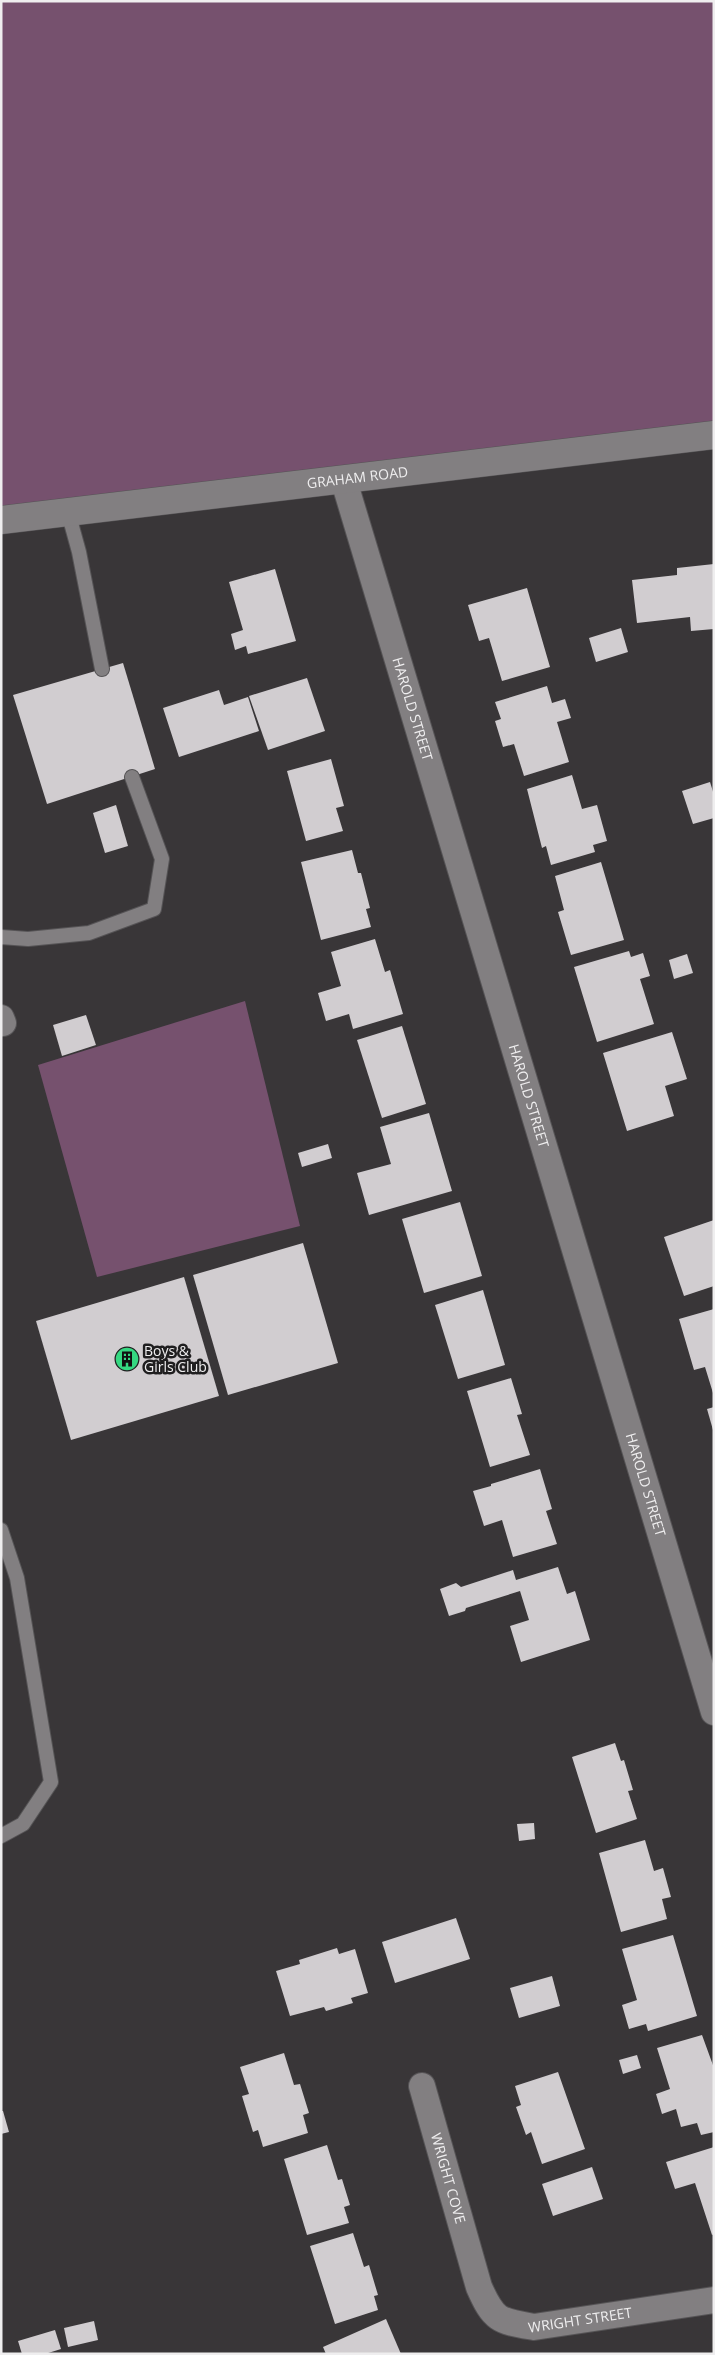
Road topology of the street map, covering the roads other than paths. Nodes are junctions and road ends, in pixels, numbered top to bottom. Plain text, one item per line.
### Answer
1 (714, 435) edge
2 (344, 480) junction
3 (68, 512) junction
4 (1, 520) edge
5 (102, 669) dead end
6 (132, 777) dead end
7 (1, 938) edge
8 (1, 1530) edge
9 (714, 1712) edge
10 (1, 1836) edge
11 (422, 2086) dead end
12 (475, 2272) joint
13 (714, 2300) edge

1 - 2 main road, GRAHAM ROAD
2 - 3 main road, GRAHAM ROAD
2 - 9 street, HAROLD STREET
3 - 4 main road, GRAHAM ROAD
3 - 5 lane
6 - 7 lane
8 - 10 lane
11 - 12 street, WRIGHT COVE
12 - 13 street, WRIGHT STREET

